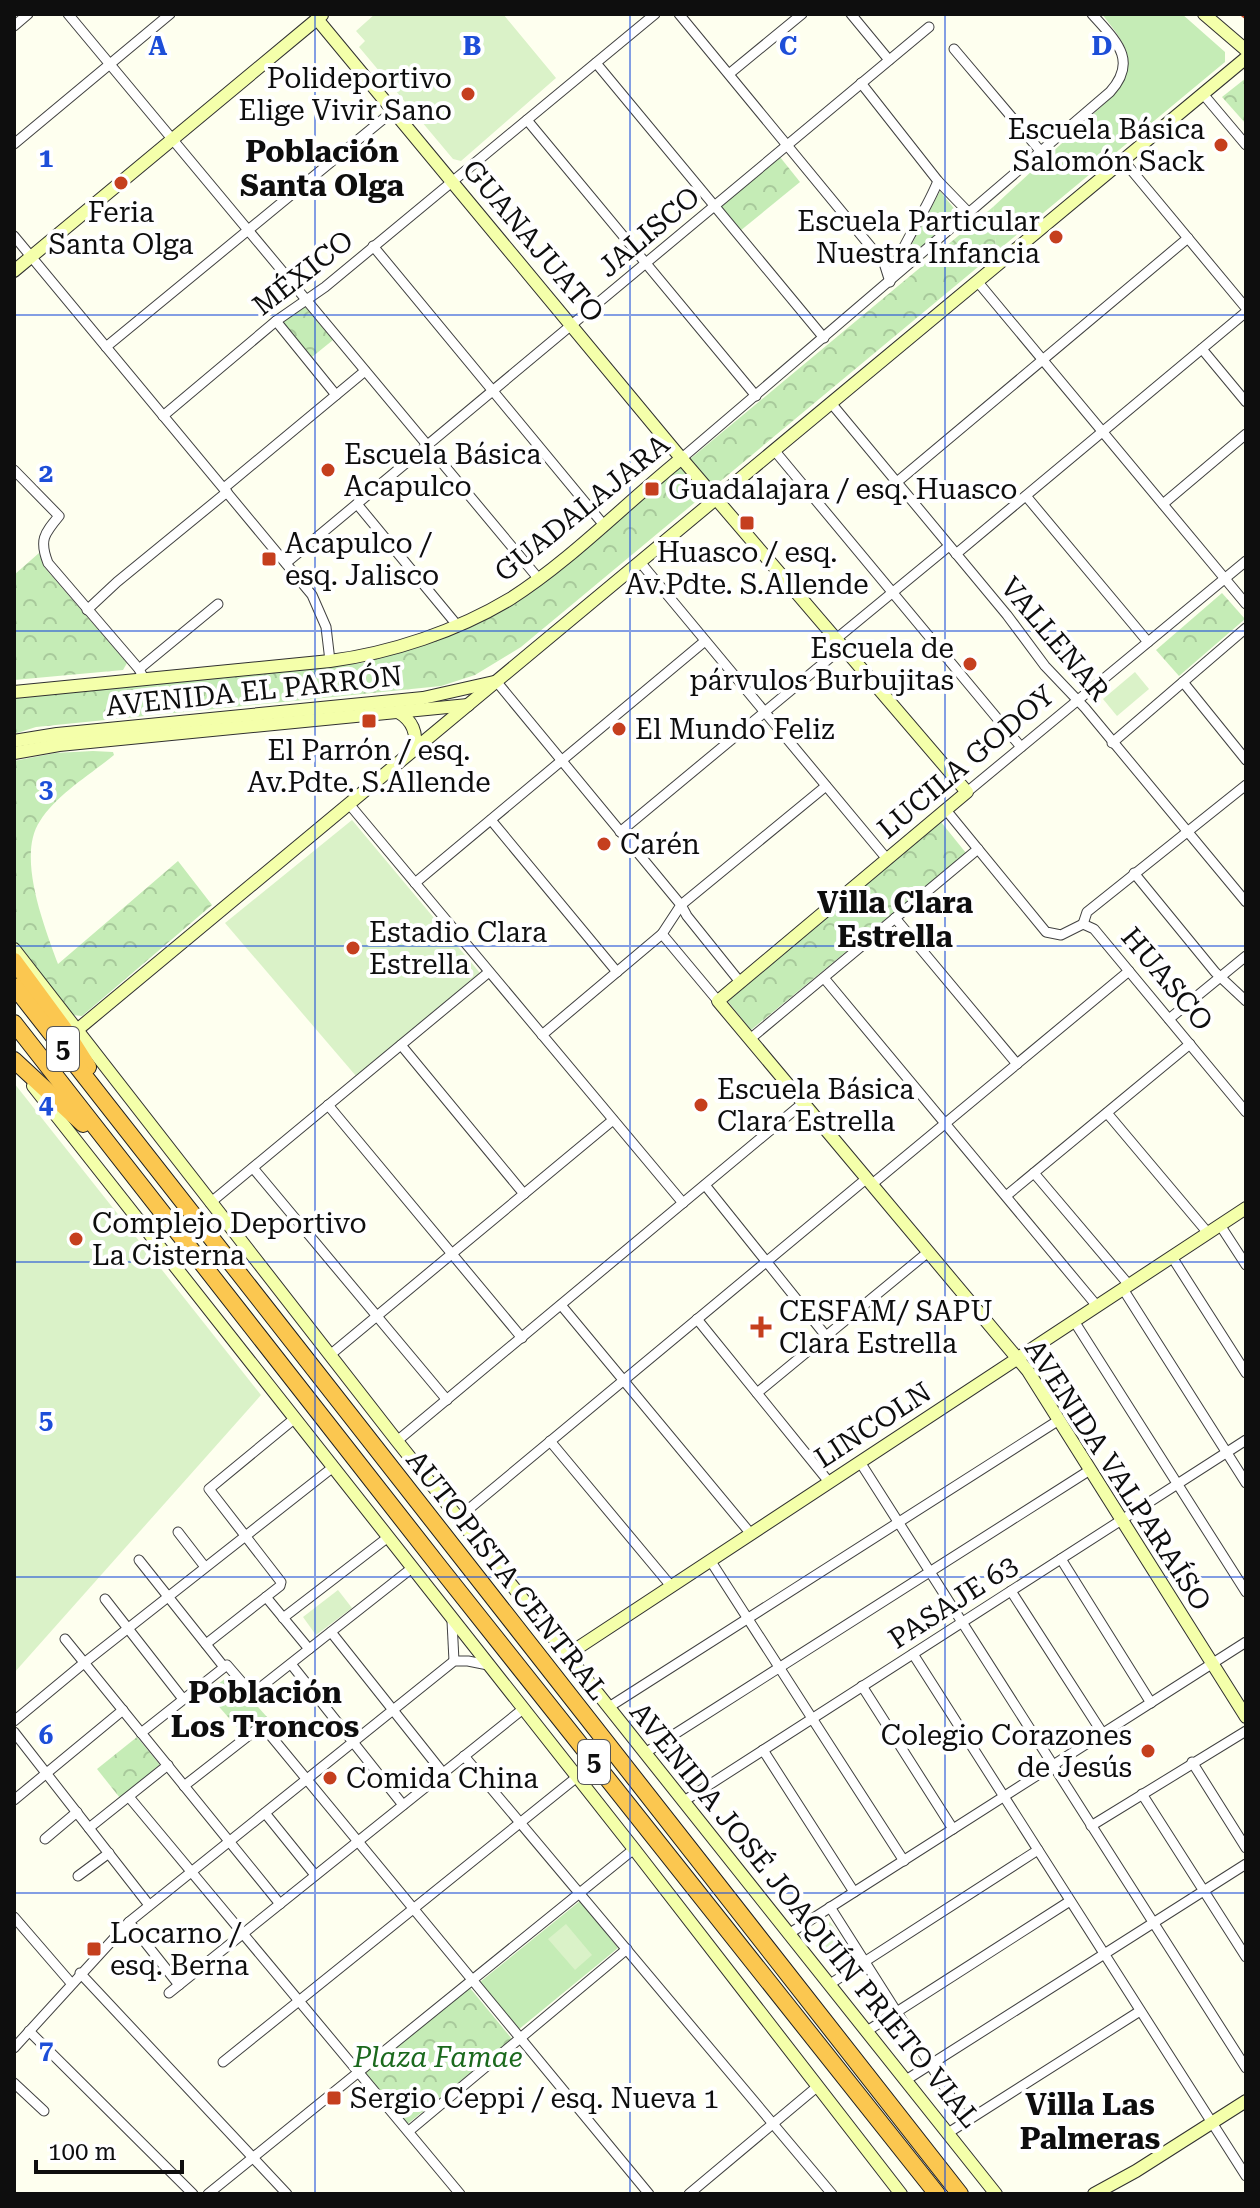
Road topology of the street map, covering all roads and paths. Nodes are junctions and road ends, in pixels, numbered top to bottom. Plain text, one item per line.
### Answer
1 (28, 14) edge
2 (68, 14) edge
3 (170, 14) edge
4 (655, 14) edge
5 (679, 14) edge
6 (802, 14) edge
7 (851, 14) edge
8 (1092, 14) edge
9 (1204, 14) edge
10 (317, 16) edge
11 (14, 26) edge
12 (929, 27) dead end
13 (954, 49) dead end
14 (1246, 50) edge
15 (1246, 58) edge
16 (889, 60) junction
17 (596, 63) junction
18 (110, 64) junction
19 (729, 74) junction
20 (861, 83) junction
21 (1203, 94) junction
22 (393, 111) junction
23 (527, 120) junction
24 (172, 139) junction
25 (14, 144) edge
26 (788, 145) junction
27 (1246, 145) edge
28 (1042, 153) junction
29 (1123, 160) junction
30 (938, 181) junction
31 (452, 182) junction
32 (714, 206) junction
33 (970, 214) junction
34 (248, 230) junction
35 (14, 236) edge
36 (1188, 238) junction
37 (373, 246) junction
38 (31, 257) junction
39 (646, 263) junction
40 (14, 271) edge
41 (977, 281) junction
42 (890, 282) junction
43 (306, 300) junction
44 (1246, 310) edge
45 (276, 321) junction
46 (571, 325) junction
47 (824, 338) junction
48 (106, 347) junction
49 (1202, 349) junction
50 (1043, 360) junction
51 (365, 371) junction
52 (493, 391) junction
53 (336, 395) junction
54 (756, 396) junction
55 (1246, 402) edge
56 (831, 403) junction
57 (163, 416) junction
58 (1103, 433) junction
59 (1246, 434) edge
60 (427, 445) junction
61 (774, 450) junction
62 (682, 458) junction
63 (14, 470) edge
64 (897, 482) junction
65 (225, 490) junction
66 (1026, 496) junction
67 (716, 498) junction
68 (357, 504) junction
69 (1163, 504) junction
70 (603, 524) junction
71 (953, 550) junction
72 (1246, 561) edge
73 (640, 562) junction
74 (286, 563) junction
75 (538, 578) junction
76 (1225, 579) junction
77 (893, 593) junction
78 (218, 604) dead end
79 (1246, 604) edge
80 (87, 610) junction
81 (457, 625) junction
82 (1246, 628) edge
83 (705, 641) junction
84 (1148, 642) junction
85 (840, 643) junction
86 (330, 661) junction
87 (142, 674) junction
88 (496, 681) junction
89 (1183, 682) junction
90 (14, 692) edge
91 (1077, 701) junction
92 (468, 705) junction
93 (398, 712) junction
94 (765, 712) junction
95 (14, 741) edge
96 (1112, 743) junction
97 (1021, 747) junction
98 (414, 750) junction
99 (14, 753) edge
100 (1246, 760) edge
101 (562, 761) junction
102 (1246, 785) edge
103 (826, 786) junction
104 (967, 792) junction
105 (349, 804) junction
106 (946, 810) junction
107 (491, 820) junction
108 (1186, 831) junction
109 (620, 832) junction
110 (978, 849) junction
111 (887, 859) junction
112 (1134, 873) junction
113 (415, 883) junction
114 (1246, 902) edge
115 (681, 905) junction
116 (895, 918) junction
117 (1083, 924) junction
118 (662, 934) junction
119 (14, 949) edge
120 (1246, 956) edge
121 (14, 961) edge
122 (1129, 971) junction
123 (489, 972) junction
124 (617, 972) junction
125 (1221, 977) junction
126 (824, 978) junction
127 (740, 982) junction
128 (14, 986) edge
129 (718, 1001) junction
130 (1246, 1001) edge
131 (1169, 1019) junction
132 (14, 1023) edge
133 (77, 1030) junction
134 (542, 1035) junction
135 (750, 1039) junction
136 (1190, 1044) junction
137 (401, 1045) junction
138 (14, 1060) edge
139 (1017, 1064) junction
140 (803, 1103) junction
141 (328, 1105) junction
142 (112, 1111) junction
143 (1246, 1112) edge
144 (1107, 1113) junction
145 (613, 1120) junction
146 (945, 1124) junction
147 (122, 1160) junction
148 (253, 1168) junction
149 (1034, 1173) junction
150 (868, 1182) junction
151 (705, 1185) junction
152 (524, 1194) junction
153 (1006, 1196) junction
154 (210, 1203) junction
155 (683, 1203) junction
156 (1246, 1208) edge
157 (1220, 1225) junction
158 (1208, 1233) junction
159 (927, 1253) junction
160 (452, 1254) junction
161 (1172, 1257) junction
162 (766, 1261) junction
163 (1246, 1265) edge
164 (1126, 1287) junction
165 (561, 1305) junction
166 (1097, 1306) junction
167 (377, 1316) junction
168 (697, 1319) junction
169 (1074, 1321) junction
170 (826, 1336) junction
171 (522, 1338) junction
172 (330, 1355) junction
173 (1017, 1359) junction
174 (1246, 1373) edge
175 (624, 1380) junction
176 (757, 1393) junction
177 (447, 1400) junction
178 (294, 1419) junction
179 (1059, 1420) junction
180 (1246, 1440) edge
181 (397, 1441) junction
182 (550, 1441) junction
183 (1227, 1453) junction
184 (860, 1462) junction
185 (332, 1468) junction
186 (1090, 1470) junction
187 (829, 1482) junction
188 (1246, 1483) edge
189 (1178, 1484) junction
190 (458, 1518) junction
191 (1122, 1520) junction
192 (898, 1523) junction
193 (178, 1532) dead end
194 (751, 1534) junction
195 (245, 1536) junction
196 (387, 1538) junction
197 (1061, 1559) junction
198 (139, 1560) dead end
199 (710, 1560) junction
200 (205, 1567) junction
201 (412, 1568) junction
202 (930, 1572) junction
203 (671, 1586) junction
204 (1011, 1591) junction
205 (1246, 1592) edge
206 (168, 1597) junction
207 (266, 1597) junction
208 (105, 1599) dead end
209 (283, 1618) junction
210 (452, 1618) junction
211 (748, 1619) junction
212 (962, 1623) junction
213 (128, 1628) junction
214 (331, 1632) junction
215 (65, 1639) dead end
216 (1246, 1642) edge
217 (206, 1644) junction
218 (309, 1649) junction
219 (913, 1654) junction
220 (567, 1655) junction
221 (454, 1661) junction
222 (84, 1663) junction
223 (291, 1664) junction
224 (1212, 1664) junction
225 (488, 1665) junction
226 (226, 1666) junction
227 (779, 1668) junction
228 (862, 1686) junction
229 (183, 1699) junction
230 (1151, 1703) junction
231 (609, 1707) junction
232 (523, 1709) junction
233 (123, 1710) junction
234 (393, 1710) junction
235 (1246, 1717) edge
236 (812, 1719) junction
237 (14, 1721) edge
238 (1246, 1731) edge
239 (14, 1732) edge
240 (141, 1733) junction
241 (1103, 1734) junction
242 (354, 1741) junction
243 (763, 1750) junction
244 (645, 1753) junction
245 (464, 1756) junction
246 (1192, 1762) junction
247 (168, 1765) junction
248 (1053, 1766) junction
249 (46, 1773) junction
250 (443, 1773) junction
251 (577, 1777) junction
252 (308, 1778) junction
253 (184, 1786) junction
254 (1142, 1794) junction
255 (129, 1797) junction
256 (1004, 1797) junction
257 (14, 1800) edge
258 (684, 1801) junction
259 (403, 1805) junction
260 (77, 1812) junction
261 (265, 1813) junction
262 (520, 1823) junction
263 (1091, 1826) junction
264 (89, 1828) junction
265 (953, 1829) junction
266 (45, 1839) dead end
267 (229, 1841) junction
268 (357, 1842) junction
269 (1246, 1848) edge
270 (634, 1849) junction
271 (1038, 1850) junction
272 (109, 1853) junction
273 (904, 1861) junction
274 (1246, 1864) edge
275 (191, 1872) junction
276 (315, 1875) junction
277 (78, 1876) dead end
278 (1204, 1890) junction
279 (854, 1892) junction
280 (579, 1893) junction
281 (1070, 1901) junction
282 (280, 1904) junction
283 (149, 1905) junction
284 (830, 1907) junction
285 (413, 1909) junction
286 (14, 1917) edge
287 (129, 1922) junction
288 (1153, 1923) junction
289 (244, 1933) junction
290 (790, 1933) junction
291 (627, 1949) junction
292 (1104, 1954) junction
293 (1246, 1957) edge
294 (865, 1961) junction
295 (80, 1973) junction
296 (471, 1980) junction
297 (71, 1983) junction
298 (830, 1984) junction
299 (179, 1985) junction
300 (169, 1993) dead end
301 (300, 2000) junction
302 (1140, 2011) junction
303 (897, 2012) junction
304 (29, 2031) junction
305 (867, 2031) junction
306 (520, 2039) junction
307 (14, 2048) edge
308 (223, 2062) dead end
309 (931, 2065) junction
310 (1246, 2068) edge
311 (358, 2070) junction
312 (906, 2080) junction
313 (14, 2083) edge
314 (818, 2086) junction
315 (1246, 2101) edge
316 (44, 2111) dead end
317 (966, 2121) junction
318 (1212, 2123) junction
319 (773, 2124) junction
320 (409, 2131) junction
321 (948, 2133) junction
322 (253, 2155) junction
323 (1136, 2171) junction
324 (1246, 2176) edge
325 (193, 2194) edge
326 (208, 2194) edge
327 (287, 2194) edge
328 (460, 2194) edge
329 (649, 2194) edge
330 (689, 2194) edge
331 (832, 2194) edge
332 (901, 2194) edge
333 (937, 2194) edge
334 (960, 2194) edge
335 (996, 2194) edge
336 (1094, 2194) edge
337 (1109, 2194) edge

1 - 11 street
2 - 18 street
3 - 18 street
4 - 17 street, MÉXICO
5 - 19 street
6 - 19 street
7 - 16 street
8 - 28 street, GUADALAJARA
9 - 14 main road
10 - 22 main road, GUANAJUATO
10 - 24 main road
12 - 16 street, JALISCO
13 - 28 street
15 - 21 main road
16 - 20 street, JALISCO
17 - 23 street, MÉXICO
17 - 32 street
18 - 24 street
18 - 25 street
19 - 26 street
20 - 26 street, JALISCO
20 - 30 street
21 - 27 street
21 - 29 main road
22 - 31 main road, GUANAJUATO
22 - 34 street
23 - 31 street, MÉXICO
23 - 39 street
24 - 34 street
24 - 38 main road
26 - 32 street, JALISCO
26 - 42 street
28 - 33 street, GUADALAJARA
29 - 36 street
29 - 41 main road
30 - 33 street
30 - 42 street, GUADALAJARA
31 - 37 street, MÉXICO
31 - 46 main road, GUANAJUATO
32 - 39 street, JALISCO
32 - 47 street
33 - 42 street, GUADALAJARA
34 - 43 street
34 - 48 street
35 - 38 street
36 - 44 street
36 - 50 street
37 - 43 street, MÉXICO
37 - 52 street
38 - 40 main road
38 - 48 street
39 - 46 street, JALISCO
39 - 54 street
41 - 50 street
41 - 56 main road
42 - 47 street, GUADALAJARA
43 - 45 street, MÉXICO
43 - 51 street
44 - 49 street
45 - 53 street
45 - 57 street, MÉXICO
46 - 52 street, JALISCO
46 - 62 main road, GUANAJUATO
47 - 54 street, GUADALAJARA
48 - 57 street
49 - 55 street
49 - 58 street
50 - 58 street
50 - 64 street
51 - 53 street
51 - 60 street
52 - 60 street, JALISCO
52 - 70 street
53 - 65 street
54 - 62 street, GUADALAJARA
56 - 61 main road
56 - 64 street, VALLENAR
57 - 65 street
58 - 66 street
58 - 69 street
59 - 69 street
60 - 68 street, JALISCO
60 - 75 street
61 - 67 main road
61 - 77 street
62 - 67 main road, GUANAJUATO
62 - 70 main road, GUADALAJARA
63 - 80 street
64 - 71 street, VALLENAR
65 - 74 street
65 - 80 street
66 - 71 street
66 - 84 street
67 - 73 main road
67 - 85 main road
68 - 74 street, JALISCO
68 - 81 street
69 - 76 street
70 - 75 main road, GUADALAJARA
71 - 77 street
71 - 91 street, VALLENAR
72 - 76 street, LUCILA GODOY
73 - 83 street
73 - 88 main road
74 - 86 street
75 - 81 main road, GUADALAJARA
76 - 79 street
76 - 84 street, LUCILA GODOY
77 - 85 street
77 - 97 street
78 - 87 street
80 - 87 street
81 - 86 main road, GUADALAJARA
82 - 89 street
83 - 94 street
83 - 101 street
84 - 91 street, LUCILA GODOY
85 - 94 street
85 - 104 main road
86 - 87 main road, GUADALAJARA
87 - 90 main road, GUADALAJARA
88 - 92 main road
88 - 95 main road, AVENIDA EL PARRÓN
88 - 101 street
89 - 96 street
89 - 100 street
91 - 96 street, VALLENAR
91 - 97 street, LUCILA GODOY
92 - 93 main road, AVENIDA EL PARRÓN
92 - 98 main road
93 - 98 main road
93 - 99 main road, AVENIDA EL PARRÓN
94 - 103 street
94 - 109 street
96 - 108 street, VALLENAR
97 - 104 street, LUCILA GODOY
98 - 105 main road
101 - 107 street
101 - 109 street
102 - 108 street
103 - 111 street
103 - 115 street
104 - 106 main road, LUCILA GODOY
105 - 113 street
105 - 133 main road
106 - 110 street, HUASCO
106 - 111 main road, LUCILA GODOY
107 - 113 street
107 - 124 street
108 - 112 street
108 - 114 street, VALLENAR
109 - 115 street
110 - 116 street
110 - 117 street, HUASCO
111 - 127 main road, LUCILA GODOY
112 - 117 street
112 - 125 street
113 - 123 street
115 - 118 street
115 - 127 street
116 - 126 street
116 - 139 street
117 - 122 street, HUASCO
118 - 124 street
118 - 129 street, AVENIDA VALPARAÍSO
119 - 133 main road, AVENIDA JOSÉ JOAQUÍN PRIETO VIAL
120 - 125 street
121 - 142 highway
122 - 131 street, HUASCO
122 - 139 street
123 - 134 street
123 - 137 street
124 - 134 street
125 - 130 street
125 - 131 street
126 - 135 street
126 - 146 street
127 - 129 main road, LUCILA GODOY
128 - 142 highway, AUTOPISTA CENTRAL / 5
129 - 135 main road, AVENIDA VALPARAÍSO
131 - 136 street, HUASCO
132 - 147 highway, AUTOPISTA CENTRAL / 5
133 - 154 main road, AVENIDA JOSÉ JOAQUÍN PRIETO VIAL
134 - 145 street
135 - 140 main road, AVENIDA VALPARAÍSO
136 - 143 street, HUASCO
136 - 144 street
137 - 141 street
137 - 152 street
138 - 147 highway
138 - 178 main road
139 - 146 street
140 - 150 main road, AVENIDA VALPARAÍSO
140 - 151 street
141 - 148 street
141 - 160 street
142 - 334 highway, AUTOPISTA CENTRAL / 5
144 - 149 street
144 - 158 street
145 - 152 street
145 - 155 street
146 - 150 street
146 - 153 street
147 - 333 highway, AUTOPISTA CENTRAL / 5
148 - 154 street
148 - 167 street
149 - 153 street
149 - 164 street
150 - 159 main road, AVENIDA VALPARAÍSO
150 - 162 street
151 - 155 street
151 - 162 street
152 - 160 street
153 - 166 street
154 - 172 main road, AVENIDA JOSÉ JOAQUÍN PRIETO VIAL
155 - 165 street
156 - 157 main road, LINCOLN
157 - 158 main road, LINCOLN
157 - 163 street
158 - 161 main road, LINCOLN
159 - 170 street
159 - 173 main road, AVENIDA VALPARAÍSO
160 - 167 street
160 - 171 street
161 - 164 main road, LINCOLN
161 - 174 street
162 - 168 street
162 - 170 street
164 - 166 main road, LINCOLN
164 - 183 street
165 - 171 street
165 - 175 street
166 - 169 main road, LINCOLN
167 - 172 street
167 - 177 street
168 - 175 street
168 - 176 street
169 - 173 main road, LINCOLN
169 - 189 street
170 - 176 street
171 - 177 street
172 - 181 main road, AVENIDA JOSÉ JOAQUÍN PRIETO VIAL
173 - 179 main road, AVENIDA VALPARAÍSO
173 - 184 main road, LINCOLN
175 - 182 street
175 - 194 street
176 - 187 street
177 - 181 street
178 - 185 main road
178 - 195 street
179 - 186 main road, AVENIDA VALPARAÍSO
179 - 192 street
180 - 183 street, PASAJE 63
181 - 190 main road, AVENIDA JOSÉ JOAQUÍN PRIETO VIAL
182 - 190 street
182 - 203 street
183 - 188 street
183 - 189 street, PASAJE 63
184 - 187 main road, LINCOLN
184 - 192 street
185 - 195 street
185 - 196 main road
186 - 191 main road, AVENIDA VALPARAÍSO
186 - 202 street
187 - 194 main road, LINCOLN
189 - 191 street, PASAJE 63
189 - 205 street
190 - 220 main road, AVENIDA JOSÉ JOAQUÍN PRIETO VIAL
191 - 197 street, PASAJE 63
191 - 224 main road, AVENIDA VALPARAÍSO
192 - 202 street
192 - 211 street
193 - 200 street
194 - 199 main road, LINCOLN
195 - 200 street
195 - 207 street
196 - 201 main road
196 - 209 street
197 - 204 street, PASAJE 63
197 - 230 street
198 - 206 street
199 - 203 main road, LINCOLN
199 - 211 street
200 - 206 street
201 - 210 main road
201 - 214 street
202 - 212 street
202 - 227 street
203 - 220 main road, LINCOLN
204 - 212 street, PASAJE 63
204 - 241 street
206 - 213 street
206 - 217 street
207 - 209 street
207 - 217 street
208 - 213 street
209 - 218 street
210 - 221 street
210 - 225 main road
211 - 227 street
211 - 231 street
212 - 219 street, PASAJE 63
212 - 248 street
213 - 222 street
213 - 229 street
214 - 218 street
214 - 234 street
215 - 222 street
216 - 224 street
217 - 226 street
218 - 223 street
219 - 228 street, PASAJE 63
219 - 256 street
220 - 231 main road, AVENIDA JOSÉ JOAQUÍN PRIETO VIAL
221 - 225 street
221 - 234 street
222 - 233 street
222 - 237 street
223 - 226 street
223 - 242 street
224 - 230 street
224 - 235 main road, AVENIDA VALPARAÍSO
225 - 232 main road
226 - 229 street
227 - 236 street
227 - 244 street
228 - 236 street, PASAJE 63
228 - 265 street
229 - 240 street
230 - 241 street
231 - 244 main road, AVENIDA JOSÉ JOAQUÍN PRIETO VIAL
232 - 245 street
232 - 251 main road
233 - 240 street
233 - 249 street
234 - 242 street
234 - 250 street
236 - 243 street, PASAJE 63
236 - 273 street
238 - 246 street
239 - 249 street
240 - 247 street
241 - 248 street
242 - 252 street
242 - 259 street
243 - 258 street, PASAJE 63
243 - 279 street
244 - 258 main road, AVENIDA JOSÉ JOAQUÍN PRIETO VIAL
245 - 250 street
245 - 262 street
246 - 254 street
246 - 269 street
247 - 253 street
247 - 255 street
248 - 256 street
248 - 263 street
249 - 257 street
249 - 260 street
250 - 259 street
251 - 262 street
251 - 270 main road
252 - 253 street
252 - 261 street
252 - 268 street
253 - 267 street
254 - 263 street
254 - 278 street
255 - 264 street
255 - 275 street
256 - 265 street
256 - 271 street
258 - 290 main road, AVENIDA JOSÉ JOAQUÍN PRIETO VIAL
259 - 268 street
260 - 264 street
260 - 266 street
261 - 267 street
261 - 276 street
262 - 280 street
262 - 285 street
263 - 288 street
264 - 272 street
265 - 273 street
267 - 275 street
267 - 282 street
268 - 276 street
268 - 285 street
270 - 280 street
270 - 314 main road
271 - 281 street
271 - 294 street
272 - 277 street
272 - 283 street
273 - 279 street
274 - 278 street
275 - 283 street
275 - 289 street
276 - 282 street
278 - 288 street
278 - 293 street
279 - 284 street
280 - 291 street
280 - 296 street
281 - 292 street
281 - 303 street
282 - 289 street
283 - 287 street
284 - 290 street
284 - 294 street, AVENIDA JOSÉ JOAQUÍN PRIETO VIAL
285 - 296 street
285 - 301 street
286 - 297 street
287 - 295 street
287 - 299 street
288 - 292 street
288 - 310 street
289 - 299 street
289 - 301 street
290 - 298 main road, AVENIDA JOSÉ JOAQUÍN PRIETO VIAL
291 - 306 street
291 - 319 street
292 - 302 street
292 - 309 street
294 - 298 street
294 - 303 street, AVENIDA JOSÉ JOAQUÍN PRIETO VIAL
295 - 297 street
295 - 322 street
296 - 306 street
296 - 311 street
297 - 304 street
298 - 305 main road, AVENIDA JOSÉ JOAQUÍN PRIETO VIAL
299 - 300 street
301 - 308 street
301 - 311 street
302 - 317 street
302 - 318 street
303 - 305 street
303 - 309 street, AVENIDA JOSÉ JOAQUÍN PRIETO VIAL
304 - 307 street
304 - 325 street
305 - 312 main road, AVENIDA JOSÉ JOAQUÍN PRIETO VIAL
306 - 320 street
306 - 329 street
309 - 312 street
309 - 317 street, AVENIDA JOSÉ JOAQUÍN PRIETO VIAL
311 - 320 street
311 - 322 street
312 - 321 main road, AVENIDA JOSÉ JOAQUÍN PRIETO VIAL
313 - 316 street
314 - 319 street
314 - 332 main road
315 - 318 main road
317 - 321 street
318 - 323 main road
318 - 324 street
319 - 330 street
319 - 331 street
320 - 328 street
321 - 335 main road, AVENIDA JOSÉ JOAQUÍN PRIETO VIAL
322 - 326 street
322 - 327 street
323 - 336 main road
323 - 337 main road

